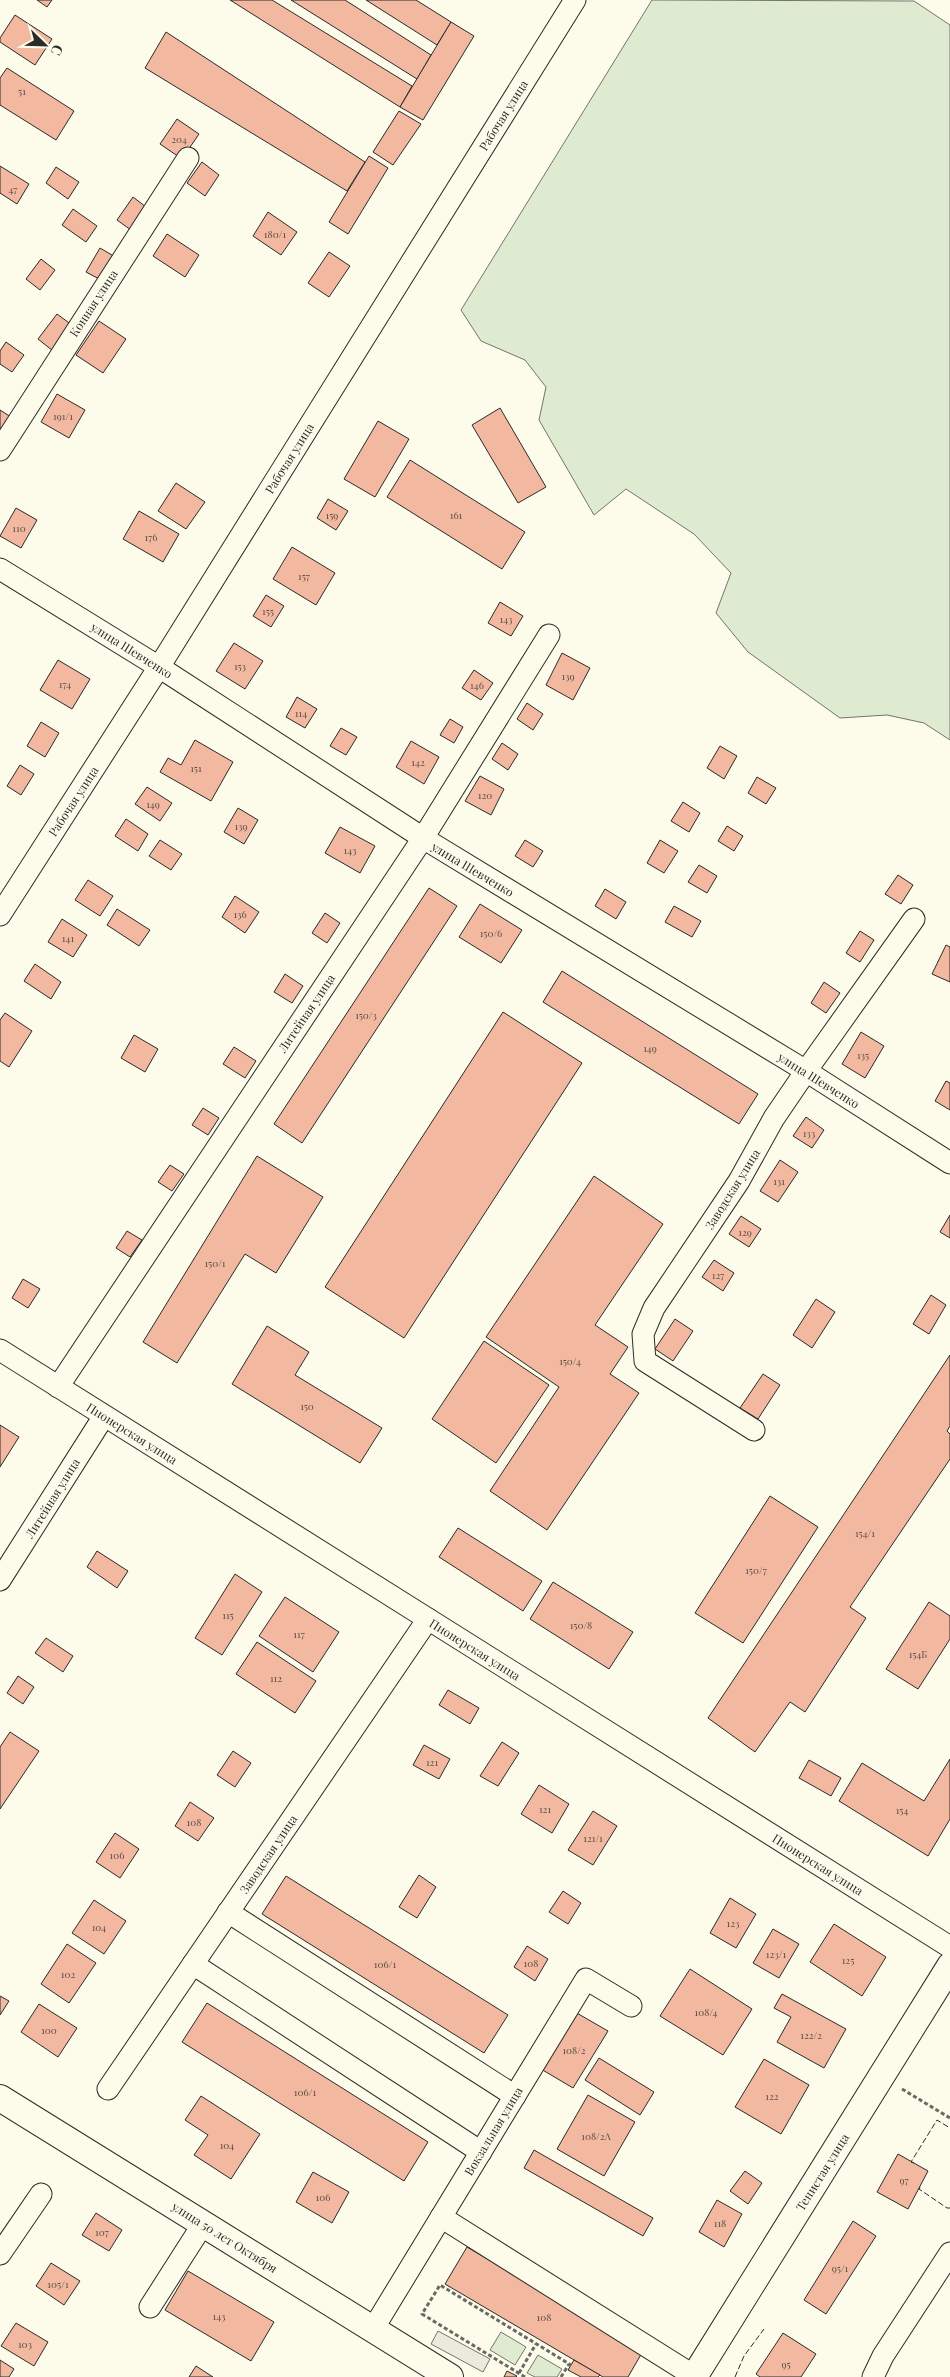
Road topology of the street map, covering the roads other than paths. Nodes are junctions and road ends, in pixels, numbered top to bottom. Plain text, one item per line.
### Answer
1 (575, 0) edge
2 (188, 158) dead end
3 (0, 450) edge
4 (0, 569) edge
5 (549, 636) dead end
6 (159, 666) junction
7 (423, 838) junction
8 (0, 915) edge
9 (914, 919) dead end
10 (806, 1071) junction
11 (950, 1163) edge
12 (0, 1350) edge
13 (58, 1387) junction
14 (104, 1416) junction
15 (754, 1430) dead end
16 (0, 1580) edge
17 (428, 1619) junction
18 (228, 1912) junction
19 (950, 1947) edge
20 (193, 1964) junction
21 (950, 1966) edge
22 (631, 2006) dead end
23 (108, 2089) dead end
24 (515, 2096) junction
25 (0, 2098) edge
26 (481, 2152) junction
27 (40, 2194) dead end
28 (441, 2217) junction
29 (203, 2224) junction
30 (950, 2253) edge
31 (0, 2254) edge
32 (150, 2307) dead end
33 (373, 2329) junction
34 (450, 2377) edge
35 (694, 2377) edge
36 (874, 2377) edge

1 - 6 street, Рабочая улица
2 - 3 street, Конная улица
4 - 6 street, улица Шевченко
5 - 7 street, Литейная улица
6 - 7 street, улица Шевченко
6 - 8 street, Рабочая улица
7 - 10 street, улица Шевченко
7 - 13 street, Литейная улица
9 - 10 street, Заводская улица
10 - 11 street, улица Шевченко
10 - 15 street, Заводская улица
12 - 13 street, Пионерская улица
13 - 14 street, Пионерская улица
14 - 16 street, Литейная улица
14 - 17 street, Пионерская улица
17 - 18 street, Заводская улица
17 - 19 street, Пионерская улица
18 - 20 street, Заводская улица
18 - 24 street
20 - 23 street, Заводская улица
20 - 26 street
21 - 35 main road, Тенистая улица
22 - 24 street, Вокзальная улица
24 - 26 street, Вокзальная улица
25 - 29 main road, улица 50 лет Октября
26 - 28 street, Вокзальная улица
27 - 31 street
28 - 33 street, Вокзальная улица
28 - 35 street
29 - 32 street
29 - 33 main road, улица 50 лет Октября
30 - 36 street
33 - 34 main road, улица 50 лет Октября

